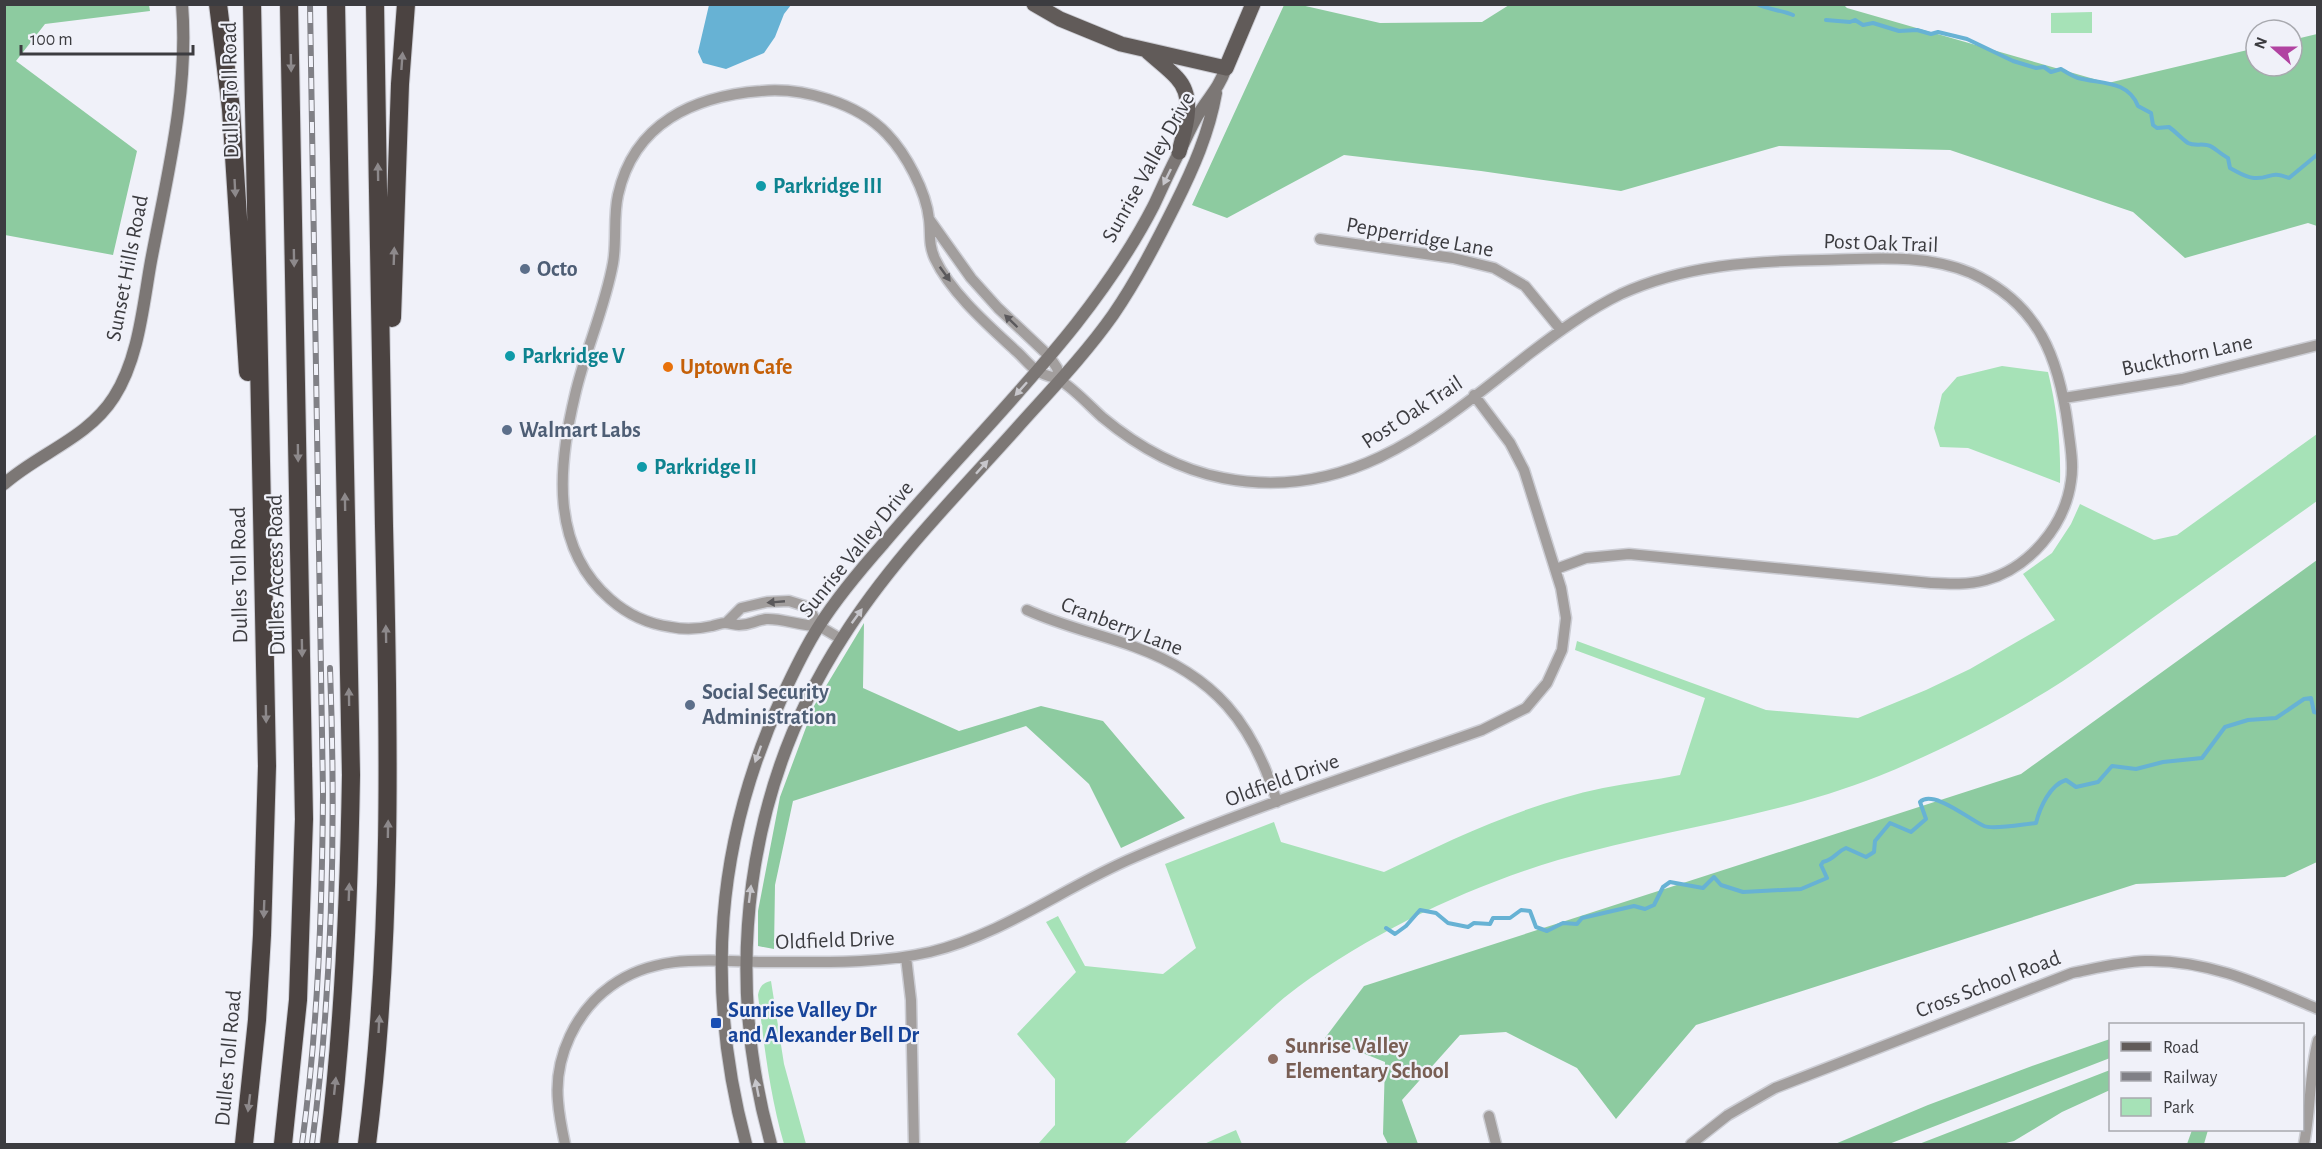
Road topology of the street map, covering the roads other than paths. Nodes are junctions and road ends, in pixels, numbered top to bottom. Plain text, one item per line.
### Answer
1 (182, 4) edge
2 (218, 4) edge
3 (252, 4) edge
4 (290, 4) edge
5 (336, 4) edge
6 (375, 4) edge
7 (406, 4) edge
8 (1034, 4) edge
9 (1253, 4) edge
10 (1148, 52) junction
11 (1226, 68) junction
12 (1217, 90) junction
13 (1179, 152) junction
14 (929, 219) junction
15 (1320, 239) dead end
16 (1561, 330) junction
17 (2318, 345) edge
18 (1049, 356) junction
19 (1037, 371) junction
20 (1060, 381) junction
21 (1474, 395) junction
22 (2064, 398) junction
23 (4, 484) edge
24 (384, 524) junction
25 (1556, 569) junction
26 (263, 572) junction
27 (1027, 610) dead end
28 (727, 622) junction
29 (819, 626) junction
30 (841, 639) junction
31 (1277, 802) junction
32 (906, 957) junction
33 (722, 961) junction
34 (745, 961) junction
35 (2318, 1009) edge
36 (2318, 1040) edge
37 (1489, 1116) dead end
38 (244, 1144) edge
39 (283, 1144) edge
40 (329, 1144) edge
41 (368, 1144) edge
42 (565, 1144) edge
43 (746, 1144) edge
44 (771, 1144) edge
45 (914, 1144) edge
46 (1496, 1144) edge
47 (1691, 1144) edge
48 (2304, 1144) edge

1 - 23 main road, Sunset Hills Road
2 -> 26 highway
3 - 26 highway, Dulles Toll Road
4 -> 39 highway, Dulles Access Road
40 -> 5 highway
24 -> 6 highway
24 -> 7 highway
8 - 10 main road
9 - 11 main road
10 - 11 main road
10 - 13 main road
11 - 12 main road, Sunrise Valley Drive
12 - 13 main road, Sunrise Valley Drive
12 - 20 main road, Sunrise Valley Drive
13 -> 18 main road, Sunrise Valley Drive
18 -> 14 street
14 -> 19 street
14 - 28 street
15 - 16 street, Pepperridge Lane
16 - 21 street, Post Oak Trail
16 - 22 street, Post Oak Trail
17 - 22 street, Buckthorn Lane
18 - 19 main road, Sunrise Valley Drive
18 - 20 street
19 - 20 street
19 -> 29 main road, Sunrise Valley Drive
20 - 21 street, Post Oak Trail
30 -> 20 main road, Sunrise Valley Drive
21 - 25 street, Oldfield Drive
22 - 25 street, Post Oak Trail
41 -> 24 highway
25 - 31 street, Oldfield Drive
26 -> 38 highway, Dulles Toll Road
27 - 31 street, Cranberry Lane
28 - 29 street
29 -> 28 street
29 - 30 street
29 -> 33 main road, Sunrise Valley Drive
34 -> 30 main road, Sunrise Valley Drive
31 - 32 street, Oldfield Drive
32 - 34 street, Oldfield Drive
32 - 45 street
33 - 34 street, Oldfield Drive
33 - 42 street, Oldfield Drive
33 - 43 main road, Sunrise Valley Drive
44 -> 34 main road, Sunrise Valley Drive
35 - 47 street, Cross School Road
36 - 48 street
37 - 46 street

